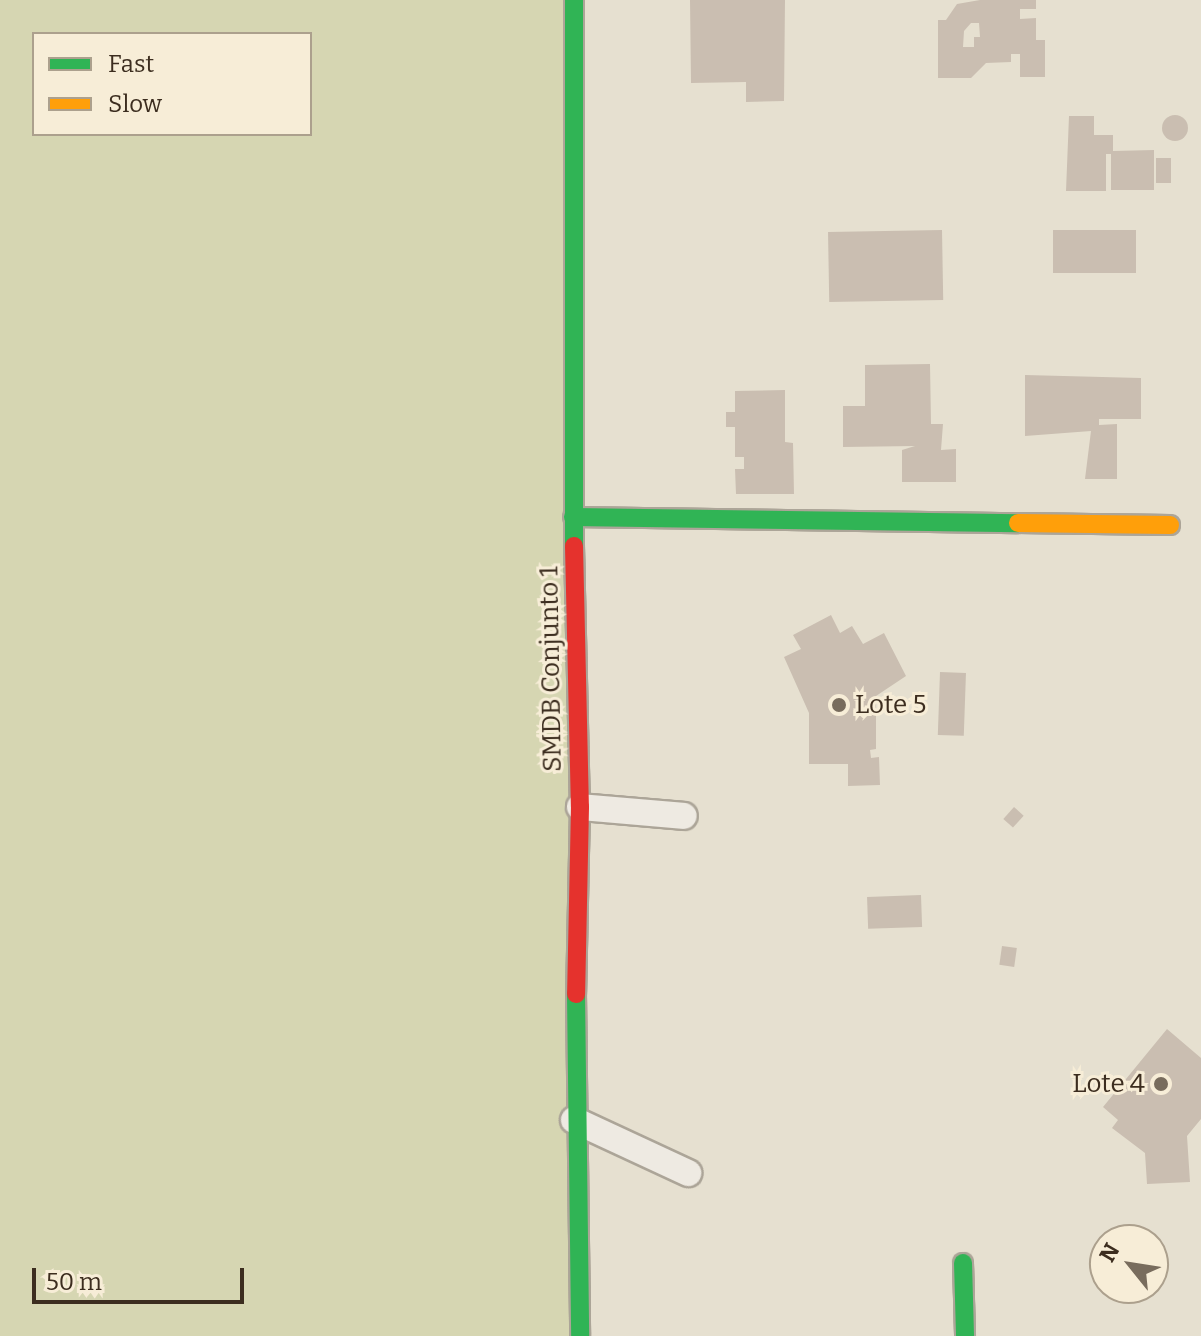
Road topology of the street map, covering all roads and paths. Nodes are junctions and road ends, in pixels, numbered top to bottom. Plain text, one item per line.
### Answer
1 (574, 0) edge
2 (573, 517) junction
3 (1170, 525) dead end
4 (580, 807) junction
5 (684, 816) dead end
6 (574, 1120) junction
7 (688, 1173) dead end
8 (963, 1263) dead end
9 (580, 1336) edge
10 (965, 1336) edge

1 - 2 street, SMDB Conjunto 1
2 - 3 street
2 - 4 street, SMDB Conjunto 1
4 - 5 street
4 - 6 street, SMDB Conjunto 1
6 - 7 street
6 - 9 street, SMDB Conjunto 1
8 - 10 street

